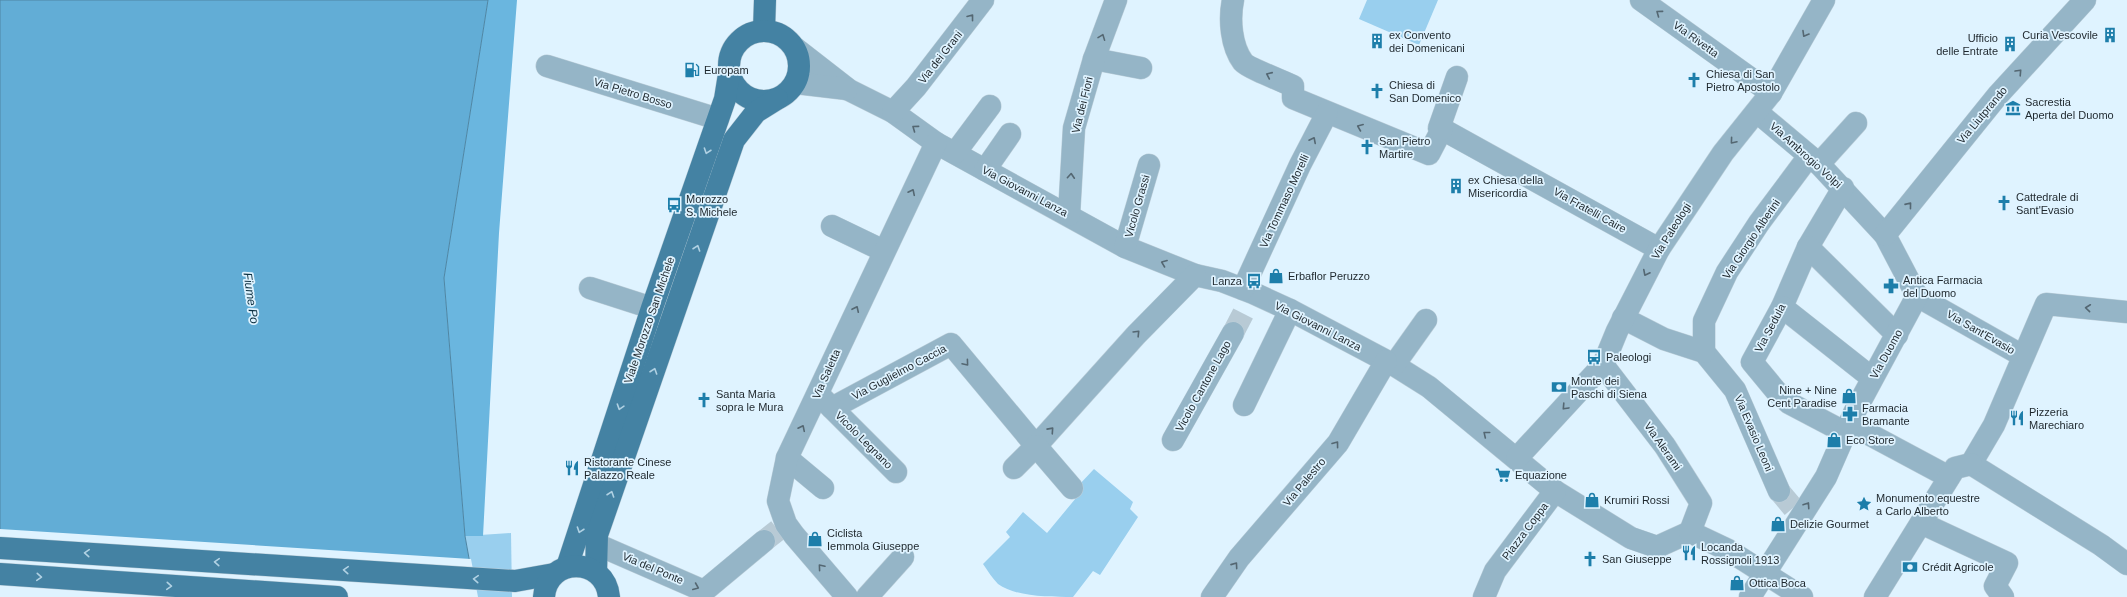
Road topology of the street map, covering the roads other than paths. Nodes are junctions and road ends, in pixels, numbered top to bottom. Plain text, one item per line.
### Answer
1 (765, 0) edge
2 (983, 0) edge
3 (1116, 0) edge
4 (1641, 0) edge
5 (1824, 0) edge
6 (2085, 0) edge
7 (1228, 1) edge
8 (764, 30) junction
9 (795, 48) junction
10 (1094, 59) junction
11 (547, 66) dead end
12 (1141, 68) dead end
13 (729, 74) junction
14 (1457, 77) dead end
15 (796, 83) junction
16 (849, 90) junction
17 (1771, 93) junction
18 (777, 99) junction
19 (990, 106) dead end
20 (893, 112) junction
21 (1757, 112) junction
22 (1327, 113) junction
23 (718, 119) junction
24 (1856, 123) dead end
25 (1442, 129) junction
26 (1010, 134) dead end
27 (936, 143) junction
28 (955, 153) junction
29 (1814, 160) junction
30 (1149, 165) dead end
31 (985, 170) junction
32 (1843, 188) junction
33 (1068, 215) junction
34 (832, 226) dead end
35 (1885, 235) junction
36 (1125, 247) junction
37 (1808, 247) junction
38 (1658, 248) junction
39 (884, 251) junction
40 (1194, 275) junction
41 (590, 288) dead end
42 (1248, 296) junction
43 (1917, 296) junction
44 (1782, 307) junction
45 (652, 308) junction
46 (1290, 310) junction
47 (2127, 312) edge
48 (1623, 318) junction
49 (1426, 320) dead end
50 (1233, 333) tunnel mouth
51 (1897, 335) junction
52 (1704, 352) junction
53 (2023, 356) junction
54 (1390, 363) junction
55 (1603, 365) junction
56 (1872, 378) junction
57 (825, 401) junction
58 (1244, 405) dead end
59 (1850, 423) junction
60 (1173, 440) dead end
61 (1036, 446) junction
62 (787, 458) junction
63 (1517, 458) junction
64 (1971, 464) junction
65 (1014, 468) dead end
66 (896, 472) dead end
67 (1949, 478) junction
68 (822, 488) dead end
69 (1072, 488) dead end
70 (1555, 490) junction
71 (1778, 491) tunnel mouth
72 (1921, 523) junction
73 (776, 531) junction
74 (1690, 532) junction
75 (596, 544) junction
76 (0, 548) edge
77 (903, 557) dead end
78 (2127, 564) edge
79 (560, 571) junction
80 (596, 572) junction
81 (1764, 573) junction
82 (0, 574) edge
83 (838, 594) edge
84 (337, 597) edge
85 (544, 597) edge
86 (609, 597) edge
87 (867, 597) edge
88 (1212, 597) edge
89 (1484, 597) edge
90 (1750, 597) edge
91 (1802, 597) edge
92 (1875, 597) edge
93 (2003, 597) edge

1 - 8 main road
20 -> 2 street, Via dei Grani
10 -> 3 street, Via dei Fiori
17 -> 4 street, Via Rivetta
5 -> 17 street, Via Paleologi
35 -> 6 street, Via Liutprando
22 -> 7 street
8 - 9 main road
8 - 13 main road
9 - 15 main road
9 - 16 street, Via Giovanni Lanza
10 - 12 street
33 -> 10 street, Via dei Fiori
11 - 23 street, Via Pietro Bosso
13 - 18 main road
13 - 23 main road, Viale Morozzo San Michele
14 - 25 street
15 - 16 street, Via Giovanni Lanza
15 - 18 main road
16 - 20 street, Via Giovanni Lanza
17 - 21 street, Via Paleologi
75 -> 18 main road, Viale Morozzo San Michele
19 - 28 street
27 -> 20 street, Via Giovanni Lanza
21 - 29 street, Via Ambrogio Volpi
21 -> 38 street, Via Paleologi
25 -> 22 street
42 -> 22 street, Via Tommaso Morelli
23 -> 45 main road, Viale Morozzo San Michele
24 - 29 street, Via Giorgio Alberini
25 - 38 street, Via Fratelli Caire
26 - 31 street
27 - 28 street, Via Giovanni Lanza
39 -> 27 street, Via Saletta
28 - 31 street, Via Giovanni Lanza
29 - 32 street, Via Ambrogio Volpi
29 - 52 street, Via Giorgio Alberini
30 - 36 street, Vicolo Grassi
31 - 33 street, Via Giovanni Lanza
32 - 35 street, Via Ambrogio Volpi
32 - 37 street, Via Sedula
33 - 36 street, Via Giovanni Lanza
34 - 39 street
35 - 43 street, Via Ambrogio Volpi
40 -> 36 street, Via Giovanni Lanza
37 - 44 street, Via Sedula
37 - 51 street
38 -> 48 street, Via Paleologi
57 -> 39 street, Via Saletta
40 - 42 street, Via Giovanni Lanza
61 -> 40 street
41 - 45 street
42 - 46 street, Via Giovanni Lanza
43 - 51 street, Via Duomo
43 - 53 street, Via Sant'Evasio
44 - 56 street
44 - 59 street, Via Sedula
45 -> 79 main road, Viale Morozzo San Michele
46 - 54 street, Via Giovanni Lanza
46 - 58 street
47 -> 53 street, Via Sant'Evasio
48 - 52 street
48 - 55 street, Via Paleologi
49 - 54 street, Via Palestro
50 - 60 street, Vicolo Cantone Lago
51 - 56 street, Via Duomo
52 - 71 street, Via Evasio Leoni
53 - 64 street, Via Sant'Evasio
63 -> 54 street, Via Giovanni Lanza
88 -> 54 street, Via Palestro
55 -> 63 street, Via Paleologi
55 - 74 street, Via Alerami
56 - 59 street, Via Duomo
57 -> 61 street, Via Guglielmo Caccia
62 -> 57 street, Via Saletta
57 - 66 street, Vicolo Legnano
59 - 67 street
81 -> 59 street, Via Duomo
61 - 65 street
61 - 69 street
62 - 68 street
62 - 73 street, Via Saletta
63 - 70 street, Via Giovanni Lanza
64 - 67 street
64 - 78 street
67 - 72 street
70 - 74 street, Via Giovanni Lanza
70 - 89 street, Piazza Coppa
72 - 92 street
72 - 93 street
75 -> 73 street, Via del Ponte
83 -> 73 street, Via Saletta
74 - 81 street
75 - 80 main road, Viale Morozzo San Michele
79 -> 76 main road
77 - 87 street
79 - 80 main road
79 - 85 main road, Viale Morozzo San Michele
80 - 86 main road
81 - 90 street, Via Duomo
81 - 91 street
82 -> 84 main road

